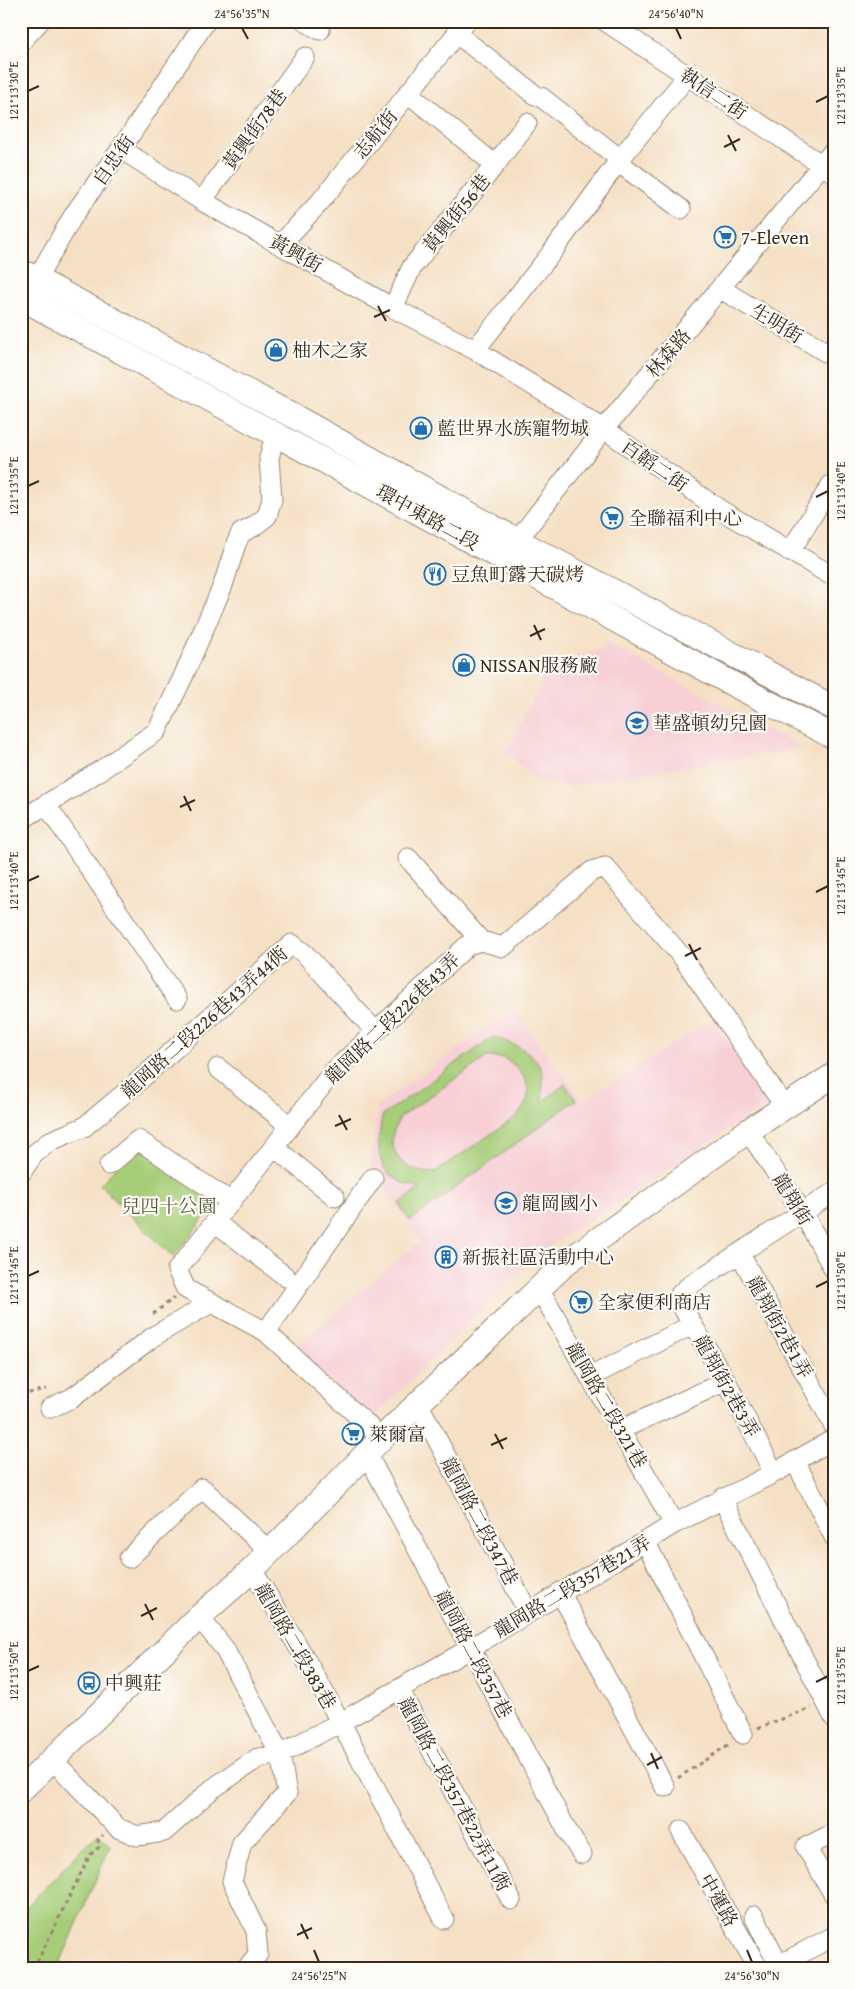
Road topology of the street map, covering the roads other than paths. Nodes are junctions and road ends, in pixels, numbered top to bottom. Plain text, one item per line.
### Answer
1 (40, 21) edge
2 (206, 21) edge
3 (605, 21) edge
4 (462, 27) edge
5 (21, 42) edge
6 (306, 57) dead end
7 (688, 75) junction
8 (408, 93) junction
9 (527, 123) dead end
10 (121, 149) junction
11 (834, 150) edge
12 (619, 161) junction
13 (495, 165) junction
14 (828, 169) edge
15 (202, 201) junction
16 (681, 209) dead end
17 (282, 244) junction
18 (28, 276) edge
19 (721, 289) junction
20 (25, 300) edge
21 (392, 308) junction
22 (475, 350) junction
23 (834, 357) edge
24 (604, 429) junction
25 (275, 434) junction
26 (831, 485) dead end
27 (511, 549) junction
28 (790, 552) junction
29 (834, 576) edge
30 (834, 708) edge
31 (834, 737) edge
32 (46, 804) junction
33 (21, 820) edge
34 (408, 858) dead end
35 (481, 941) junction
36 (177, 999) dead end
37 (376, 1032) junction
38 (218, 1068) dead end
39 (834, 1074) edge
40 (785, 1107) junction
41 (290, 1126) junction
42 (748, 1131) junction
43 (274, 1147) junction
44 (109, 1165) dead end
45 (21, 1173) edge
46 (372, 1178) dead end
47 (834, 1192) edge
48 (335, 1197) dead end
49 (231, 1202) junction
50 (803, 1213) junction
51 (215, 1222) junction
52 (740, 1254) junction
53 (178, 1270) joint
54 (834, 1270) edge
55 (286, 1277) dead end
56 (539, 1288) junction
57 (211, 1303) junction
58 (692, 1325) junction
59 (266, 1332) junction
60 (590, 1377) junction
61 (726, 1381) junction
62 (418, 1403) junction
63 (50, 1408) dead end
64 (834, 1426) edge
65 (620, 1430) junction
66 (834, 1439) edge
67 (375, 1446) junction
68 (795, 1461) junction
69 (774, 1473) junction
70 (722, 1498) junction
71 (674, 1524) junction
72 (834, 1537) edge
73 (645, 1541) junction
74 (270, 1552) junction
75 (129, 1558) dead end
76 (252, 1570) junction
77 (560, 1592) junction
78 (528, 1612) junction
79 (199, 1617) junction
80 (471, 1648) junction
81 (399, 1689) junction
82 (831, 1706) edge
83 (341, 1722) junction
84 (743, 1734) dead end
85 (60, 1752) junction
86 (280, 1754) junction
87 (665, 1787) dead end
88 (21, 1790) edge
89 (681, 1832) dead end
90 (834, 1833) edge
91 (582, 1854) dead end
92 (834, 1895) edge
93 (511, 1900) dead end
94 (754, 1916) dead end
95 (444, 1919) dead end
96 (834, 1936) edge
97 (779, 1966) edge
98 (247, 1968) edge
99 (758, 1968) edge

1 - 5 street
2 - 10 street, 自忠街
3 - 7 street, 執信二街
4 - 8 street, 志航街
4 - 12 street
6 - 15 street, 黃興街78巷
7 - 12 street
7 - 14 street, 執信二街
8 - 13 street
8 - 17 street, 志航街
9 - 13 street, 黃興街56巷
10 - 15 street, 黃興街
10 - 18 street, 自忠街
11 - 14 street, 林森路
12 - 16 street
12 - 22 street
13 - 21 street, 黃興街56巷
14 - 19 street, 林森路
15 - 17 street, 黃興街
17 - 21 street, 黃興街
18 - 20 street, 自忠街
18 - 27 main road, 環中東路二段
19 - 23 street, 生明街
19 - 24 street, 林森路
20 - 25 main road, 環中東路二段
21 - 22 street, 黃興街
22 - 24 street, 黃興街
24 - 27 street, 林森路
24 - 28 street, 百韜二街
25 - 27 main road, 環中東路二段
25 - 32 street
26 - 28 street
27 - 30 main road, 環中東路二段
27 - 31 main road, 環中東路二段
28 - 29 street, 百韜二街
32 - 33 street
32 - 36 street
34 - 35 street
35 - 37 street, 龍岡路二段226巷43弄
35 - 40 street
37 - 41 street, 龍岡路二段226巷43弄
37 - 45 street, 龍岡路二段226巷43弄44衖
38 - 41 street
39 - 40 main road
40 - 42 main road
41 - 43 street, 龍岡路二段226巷43弄
42 - 50 street, 龍翔街
42 - 56 main road
43 - 48 street
43 - 49 street, 龍岡路二段226巷43弄
44 - 49 street
46 - 59 street
47 - 50 street
49 - 51 street, 龍岡路二段226巷43弄
50 - 52 street
50 - 54 street, 龍翔街
51 - 53 street, 龍岡路二段226巷43弄
51 - 55 street
52 - 58 street, 龍翔街2巷3弄
52 - 64 street, 龍翔街2巷1弄
53 - 57 street, 龍岡路二段357巷
56 - 60 street, 龍岡路二段321巷
56 - 62 main road
57 - 59 street, 龍岡路二段357巷
57 - 63 street
58 - 60 street
58 - 61 street, 龍翔街2巷3弄
59 - 67 street, 龍岡路二段357巷
60 - 65 street, 龍岡路二段321巷
61 - 65 street
61 - 69 street, 龍翔街2巷3弄
62 - 67 main road
62 - 78 street, 龍岡路二段347巷
65 - 71 street, 龍岡路二段321巷
66 - 68 street, 龍岡路二段357巷21弄
67 - 74 main road
67 - 80 street, 龍岡路二段357巷
68 - 69 street, 龍岡路二段357巷21弄
68 - 72 street
69 - 70 street, 龍岡路二段357巷21弄
70 - 71 street, 龍岡路二段357巷21弄
70 - 82 street
71 - 73 street, 龍岡路二段357巷21弄
73 - 77 street, 龍岡路二段357巷21弄
73 - 84 street
74 - 75 street
74 - 76 main road
76 - 79 main road
76 - 83 street, 龍岡路二段383巷
77 - 78 street, 龍岡路二段357巷21弄
77 - 87 street
78 - 80 street, 龍岡路二段357巷21弄
79 - 85 main road
79 - 86 street
80 - 81 street, 龍岡路二段357巷21弄
80 - 91 street, 龍岡路二段357巷
81 - 83 street, 龍岡路二段357巷21弄
81 - 93 street, 龍岡路二段357巷22弄11衖
83 - 86 street, 龍岡路二段357巷21弄
83 - 95 street, 龍岡路二段383巷
85 - 86 street, 龍岡路二段357巷21弄
85 - 88 main road
86 - 98 street
89 - 99 street, 中運路
90 - 92 street
94 - 97 street
96 - 97 street

